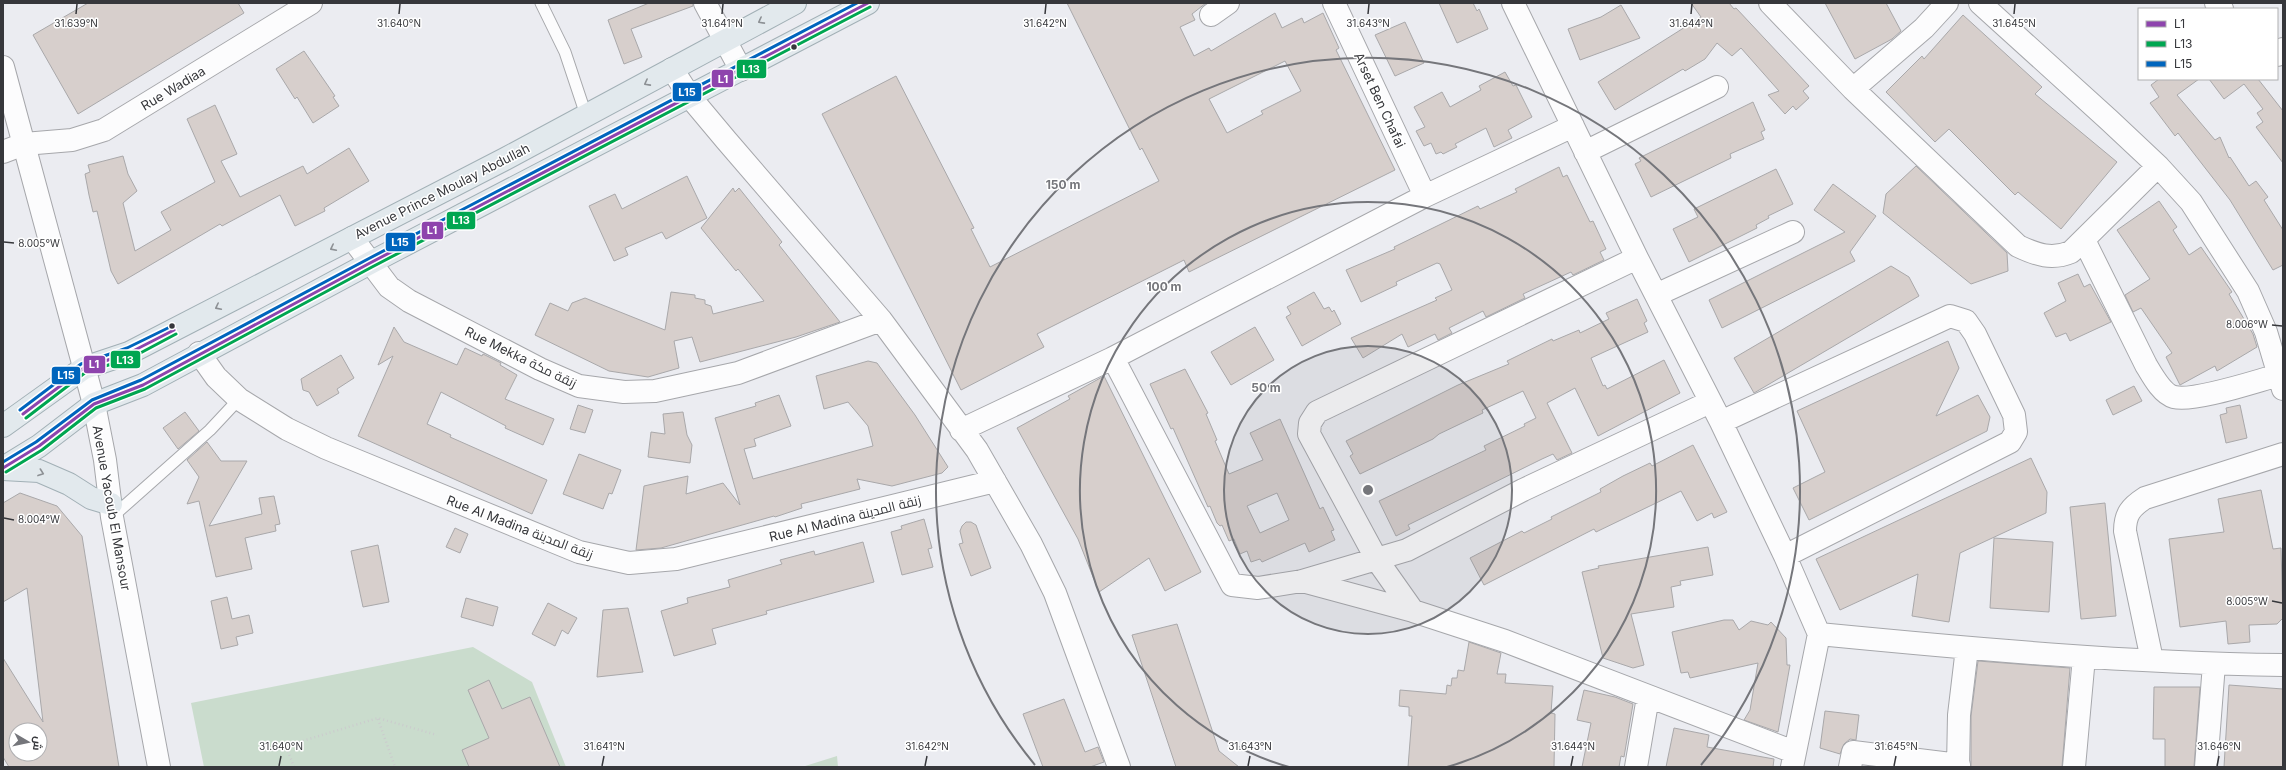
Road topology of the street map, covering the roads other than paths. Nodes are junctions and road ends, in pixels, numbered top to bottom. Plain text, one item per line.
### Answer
1 (311, 3) edge
2 (541, 3) edge
3 (704, 3) edge
4 (795, 3) edge
5 (868, 3) edge
6 (1334, 3) edge
7 (1513, 3) edge
8 (1770, 3) edge
9 (1947, 3) edge
10 (1980, 3) edge
11 (725, 40) junction
12 (3, 67) edge
13 (672, 69) junction
14 (741, 70) junction
15 (1717, 87) dead end
16 (1853, 89) junction
17 (690, 97) junction
18 (586, 116) junction
19 (1573, 126) junction
20 (24, 144) junction
21 (3, 152) edge
22 (1585, 152) junction
23 (2158, 166) junction
24 (1425, 196) junction
25 (423, 201) junction
26 (438, 228) junction
27 (1793, 232) dead end
28 (352, 238) junction
29 (2084, 240) junction
30 (1637, 258) junction
31 (370, 263) junction
32 (1656, 296) junction
33 (881, 320) junction
34 (199, 353) junction
35 (1113, 358) junction
36 (84, 368) junction
37 (2281, 382) edge
38 (239, 399) junction
39 (1710, 402) junction
40 (94, 404) junction
41 (1721, 422) junction
42 (3, 426) edge
43 (961, 430) junction
44 (2283, 454) edge
45 (3, 468) edge
46 (994, 481) junction
47 (112, 511) junction
48 (1785, 556) junction
49 (1377, 560) junction
50 (1302, 581) junction
51 (1413, 612) junction
52 (1819, 634) junction
53 (1967, 648) junction
54 (2084, 657) junction
55 (2152, 660) junction
56 (2214, 664) junction
57 (2283, 665) edge
58 (1648, 697) junction
59 (1793, 763) edge
60 (1958, 766) edge
61 (159, 767) edge
62 (1119, 767) edge
63 (1636, 767) edge
64 (1850, 767) edge
65 (2074, 767) edge
66 (2206, 767) edge

1 - 20 street, Rue Wadiaa
2 - 18 lane
3 - 11 street
4 -> 11 main road, Avenue Prince Moulay Abdullah
5 - 14 main road
6 - 24 street, Arset Ben Chafai
7 - 19 street
8 - 16 street
9 - 16 street
10 - 23 street
11 - 13 main road, Avenue Prince Moulay Abdullah
11 - 14 street
12 - 20 street, Avenue Yacoub El Mansour
13 - 17 street
13 -> 18 main road, Avenue Prince Moulay Abdullah
14 - 17 main road
15 - 22 street
16 - 29 street
17 - 26 main road
17 - 33 street
18 - 25 main road, Avenue Prince Moulay Abdullah
19 - 22 street
19 - 24 street
20 - 21 street, Rue Wadiaa
20 - 36 street, Avenue Yacoub El Mansour
22 - 30 street
23 - 29 street
23 - 37 street
24 - 35 street
25 - 26 main road
25 - 28 main road, Avenue Prince Moulay Abdullah
26 - 31 main road
27 - 32 street
28 - 31 street, Rue Mekka زنقة مكة
28 -> 36 main road, Avenue Prince Moulay Abdullah
29 - 37 street
30 - 32 street
30 - 49 street
31 - 33 street, Rue Mekka زنقة مكة
31 - 34 main road
32 - 39 street
33 - 43 street
34 - 38 street, Rue Al Madina زنقة المدينة
34 - 40 main road
35 - 43 street
35 - 50 street
36 - 40 street, Avenue Yacoub El Mansour
36 - 42 main road, Avenue Prince Moulay Abdullah
38 - 46 street, Rue Al Madina زنقة المدينة
38 - 47 lane
39 - 41 street
39 - 49 street
40 - 45 main road
40 - 47 street, Avenue Yacoub El Mansour
41 - 48 street
41 - 48 street
43 - 46 street
44 - 55 street
45 -> 47 main road
46 - 62 street
47 - 61 street, Avenue Yacoub El Mansour
48 - 52 street
49 - 50 street
49 - 51 street
50 - 51 street
51 - 58 street
52 - 53 street
52 - 59 street
53 - 54 street
53 - 60 street
54 - 55 street
54 - 65 street
55 - 56 street
56 - 57 street
56 - 66 street
58 - 59 street
58 - 63 street
60 - 64 street

